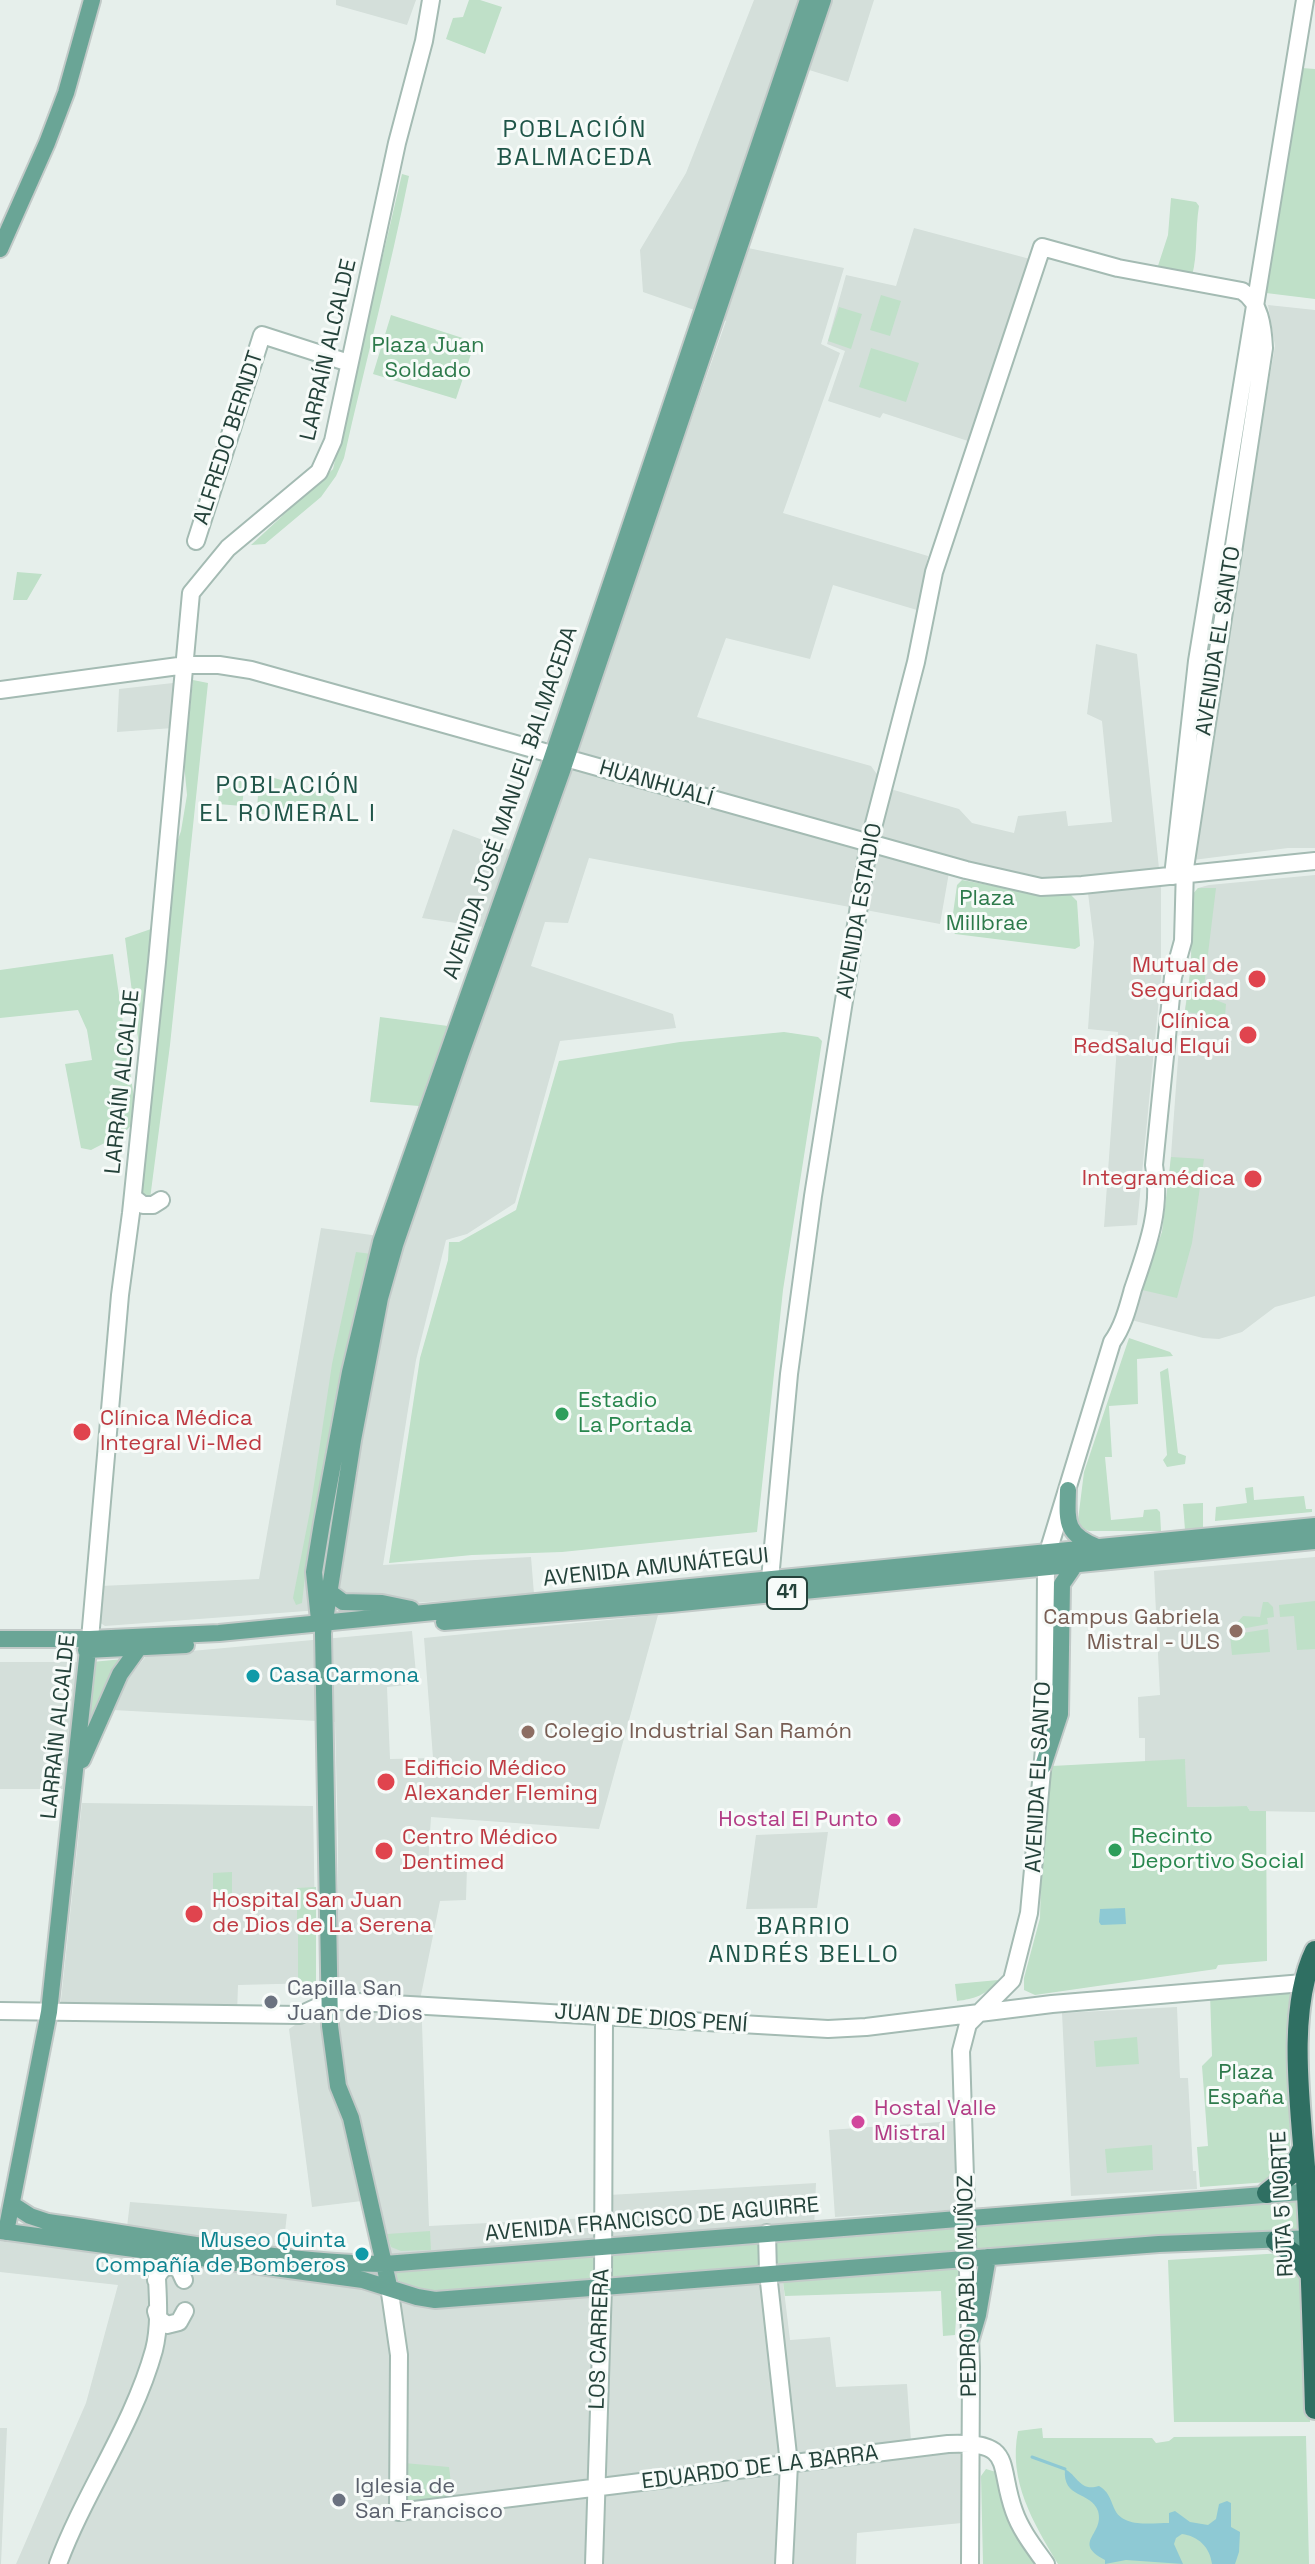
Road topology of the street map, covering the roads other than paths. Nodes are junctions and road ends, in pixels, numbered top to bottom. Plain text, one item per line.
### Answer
1 (92, 0) edge
2 (431, 0) edge
3 (808, 0) edge
4 (823, 0) edge
5 (1305, 0) edge
6 (0, 249) edge
7 (1256, 305) junction
8 (349, 363) junction
9 (196, 541) dead end
10 (1217, 648) junction
11 (1197, 661) junction
12 (186, 665) junction
13 (0, 690) edge
14 (560, 756) junction
15 (869, 843) junction
16 (1315, 861) edge
17 (1179, 875) junction
18 (133, 1197) junction
19 (161, 1200) dead end
20 (1068, 1490) junction
21 (1315, 1526) edge
22 (1315, 1541) edge
23 (1099, 1547) junction
24 (1047, 1560) junction
25 (1075, 1565) junction
26 (769, 1587) junction
27 (321, 1589) junction
28 (433, 1612) junction
29 (289, 1626) junction
30 (323, 1626) junction
31 (0, 1639) edge
32 (88, 1644) junction
33 (0, 1648) edge
34 (138, 1649) junction
35 (1043, 1766) junction
36 (77, 1772) junction
37 (1315, 1951) edge
38 (1012, 1980) junction
39 (1303, 1983) junction
40 (330, 2001) junction
41 (1031, 2006) junction
42 (0, 2011) edge
43 (49, 2012) junction
44 (977, 2013) junction
45 (949, 2016) junction
46 (604, 2017) junction
47 (961, 2051) junction
48 (1304, 2142) junction
49 (1311, 2191) edge
50 (1267, 2193) junction
51 (4, 2216) edge
52 (968, 2217) junction
53 (767, 2233) junction
54 (1312, 2238) edge
55 (172, 2241) junction
56 (1276, 2241) junction
57 (603, 2246) junction
58 (156, 2251) junction
59 (184, 2254) junction
60 (988, 2257) junction
61 (969, 2258) junction
62 (385, 2264) junction
63 (768, 2273) junction
64 (1310, 2274) junction
65 (156, 2280) junction
66 (184, 2280) dead end
67 (389, 2286) junction
68 (603, 2286) junction
69 (156, 2311) junction
70 (185, 2311) dead end
71 (970, 2342) junction
72 (1315, 2409) edge
73 (970, 2444) junction
74 (789, 2464) junction
75 (595, 2488) junction
76 (58, 2564) edge
77 (594, 2564) edge
78 (784, 2564) edge
79 (970, 2564) edge
80 (1046, 2564) edge

1 - 6 main road
2 - 8 main road, LARRAÍN ALCALDE
3 - 14 main road, AVENIDA JOSÉ MANUEL BALMACEDA
4 - 14 main road, AVENIDA JOSÉ MANUEL BALMACEDA
5 - 7 main road, AVENIDA EL SANTO
7 - 10 main road, AVENIDA EL SANTO
7 - 11 main road, AVENIDA EL SANTO
7 - 15 main road, AVENIDA ESTADIO
8 - 9 main road, ALFREDO BERNDT
8 - 12 main road, LARRAÍN ALCALDE
10 - 11 main road
10 - 17 main road, AVENIDA EL SANTO
11 - 17 main road, AVENIDA EL SANTO
12 - 13 main road, HUANHUALÍ
12 - 14 main road, HUANHUALÍ
12 - 18 main road, LARRAÍN ALCALDE
14 - 15 main road, HUANHUALÍ
14 - 27 main road, AVENIDA JOSÉ MANUEL BALMACEDA
15 - 17 main road, HUANHUALÍ
15 - 26 main road, AVENIDA ESTADIO
16 - 17 main road, HUANHUALÍ
17 - 20 main road, AVENIDA EL SANTO
18 - 19 main road
18 - 32 main road, LARRAÍN ALCALDE
20 - 23 main road
20 - 24 main road, AVENIDA EL SANTO
21 - 23 main road, AVENIDA AMUNÁTEGUI / 41
22 - 25 main road, AVENIDA AMUNÁTEGUI / 41
23 - 24 main road, AVENIDA AMUNÁTEGUI / 41
24 - 25 main road, AVENIDA AMUNÁTEGUI / 41
24 - 26 main road, AVENIDA AMUNÁTEGUI / 41
24 - 35 main road, AVENIDA EL SANTO
25 - 35 main road
26 - 28 main road, AVENIDA AMUNÁTEGUI / 41
26 - 30 main road, AVENIDA AMUNÁTEGUI / 41
27 - 28 main road
27 - 29 main road
27 - 30 main road, AVENIDA JOSÉ MANUEL BALMACEDA
28 - 30 main road, AVENIDA AMUNÁTEGUI / 41
29 - 30 main road, AVENIDA AMUNÁTEGUI / 41
29 - 32 main road, AVENIDA AMUNÁTEGUI / 41
30 - 34 main road, AVENIDA AMUNÁTEGUI / 41
30 - 40 main road, AVENIDA JOSÉ MANUEL BALMACEDA
31 - 32 main road, AVENIDA AMUNÁTEGUI / 41
32 - 33 main road, AVENIDA AMUNÁTEGUI / 41
32 - 34 main road, AVENIDA AMUNÁTEGUI / 41
32 - 36 main road, LARRAÍN ALCALDE
34 - 36 main road
35 - 38 main road, AVENIDA EL SANTO
36 - 43 main road, LARRAÍN ALCALDE
37 - 39 highway, RUTA 5 NORTE
38 - 41 main road
38 - 44 main road
39 - 41 main road, JUAN DE DIOS PENÍ
39 - 48 highway, RUTA 5 NORTE
40 - 43 main road, JUAN DE DIOS PENÍ
40 - 46 main road, JUAN DE DIOS PENÍ
40 - 62 main road, AVENIDA JOSÉ MANUEL BALMACEDA
41 - 44 main road, JUAN DE DIOS PENÍ
42 - 43 main road, JUAN DE DIOS PENÍ
43 - 51 main road, LARRAÍN ALCALDE
44 - 45 main road, JUAN DE DIOS PENÍ
44 - 47 main road, PEDRO PABLO MUÑOZ
45 - 46 main road, JUAN DE DIOS PENÍ
45 - 47 main road
46 - 57 main road, LOS CARRERA
47 - 52 main road, PEDRO PABLO MUÑOZ
48 - 49 highway, RUTA 5 NORTE
48 - 50 highway
49 - 50 main road, AVENIDA FRANCISCO DE AGUIRRE
49 - 54 highway, RUTA 5 NORTE
50 - 52 main road, AVENIDA FRANCISCO DE AGUIRRE
51 - 55 main road, AVENIDA FRANCISCO DE AGUIRRE
51 - 58 main road
52 - 53 main road, AVENIDA FRANCISCO DE AGUIRRE
52 - 61 main road, PEDRO PABLO MUÑOZ
53 - 57 main road, AVENIDA FRANCISCO DE AGUIRRE
53 - 63 main road
54 - 56 main road
54 - 64 highway, RUTA 5 NORTE
55 - 58 main road
55 - 59 main road
55 - 62 main road, AVENIDA FRANCISCO DE AGUIRRE
56 - 60 main road
56 - 64 highway
57 - 62 main road, AVENIDA FRANCISCO DE AGUIRRE
57 - 68 main road, LOS CARRERA
58 - 59 main road
58 - 65 main road
59 - 67 main road
60 - 61 main road
60 - 71 main road
61 - 63 main road
61 - 71 main road, PEDRO PABLO MUÑOZ
62 - 67 main road, AVENIDA JOSÉ MANUEL BALMACEDA
63 - 68 main road
63 - 74 main road
64 - 72 highway, RUTA 5 NORTE
65 - 66 main road
65 - 69 main road
67 - 68 main road
67 - 75 main road, EDUARDO DE LA BARRA
68 - 75 main road, LOS CARRERA
69 - 70 main road
69 - 76 main road
71 - 73 main road, PEDRO PABLO MUÑOZ
73 - 74 main road, EDUARDO DE LA BARRA
73 - 79 main road, PEDRO PABLO MUÑOZ
73 - 80 main road
74 - 75 main road, EDUARDO DE LA BARRA
74 - 78 main road
75 - 77 main road, LOS CARRERA

